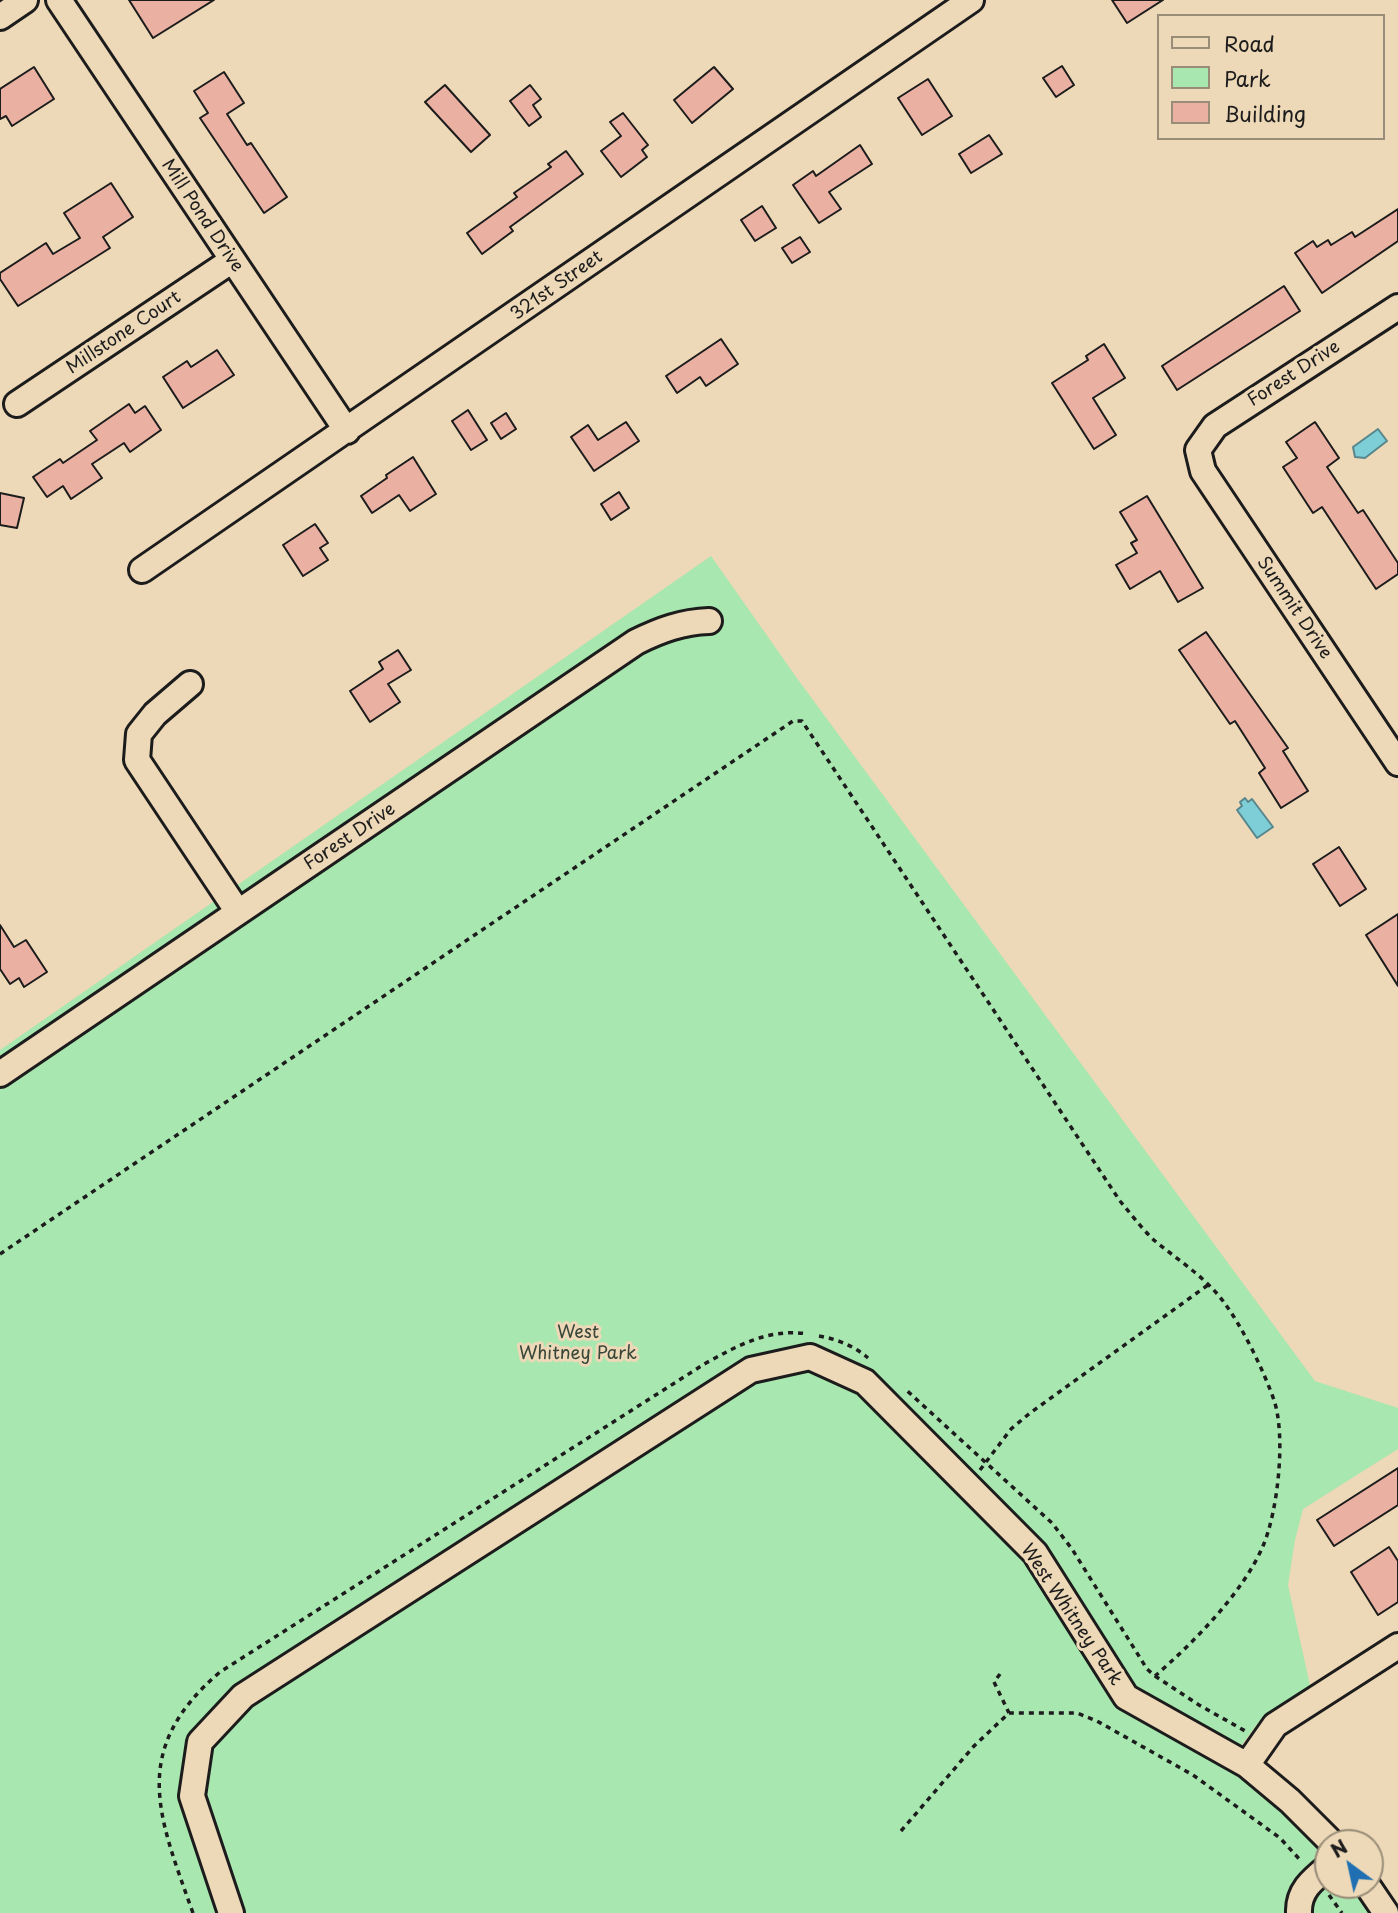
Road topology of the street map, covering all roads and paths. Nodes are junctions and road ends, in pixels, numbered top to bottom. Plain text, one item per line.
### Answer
1 (25, 0) edge
2 (59, 0) edge
3 (971, 0) edge
4 (0, 17) edge
5 (232, 261) junction
6 (1398, 307) edge
7 (17, 404) dead end
8 (347, 431) junction
9 (1198, 450) joint
10 (142, 570) dead end
11 (709, 621) dead end
12 (190, 684) dead end
13 (1398, 763) edge
14 (238, 912) junction
15 (1, 1072) edge
16 (0, 1254) edge
17 (1208, 1285) junction
18 (876, 1365) dead end
19 (895, 1381) dead end
20 (987, 1462) junction
21 (976, 1474) dead end
22 (1398, 1646) edge
23 (1000, 1674) dead end
24 (1155, 1676) junction
25 (1009, 1713) junction
26 (1249, 1733) dead end
27 (1247, 1765) junction
28 (1318, 1829) edge
29 (901, 1831) dead end
30 (1314, 1866) edge
31 (1314, 1881) edge
32 (193, 1913) edge
33 (231, 1913) edge
34 (1299, 1913) edge

1 - 4 street
2 - 5 street, Mill Pond Drive
3 - 8 street, 321st Street
5 - 7 street, Millstone Court
5 - 8 street, Mill Pond Drive
6 - 9 street, Forest Drive
8 - 10 street, 321st Street
9 - 13 street, Summit Drive
11 - 14 street, Forest Drive
12 - 14 street
14 - 15 street, Forest Drive
16 - 17 path
17 - 20 path
17 - 24 path
18 - 32 path
19 - 20 path
20 - 21 path
20 - 24 path
22 - 27 street
23 - 25 path
24 - 26 path
25 - 29 path
25 - 30 path
27 - 28 street, West Whitney Park
27 - 33 street, West Whitney Park
31 - 34 street

